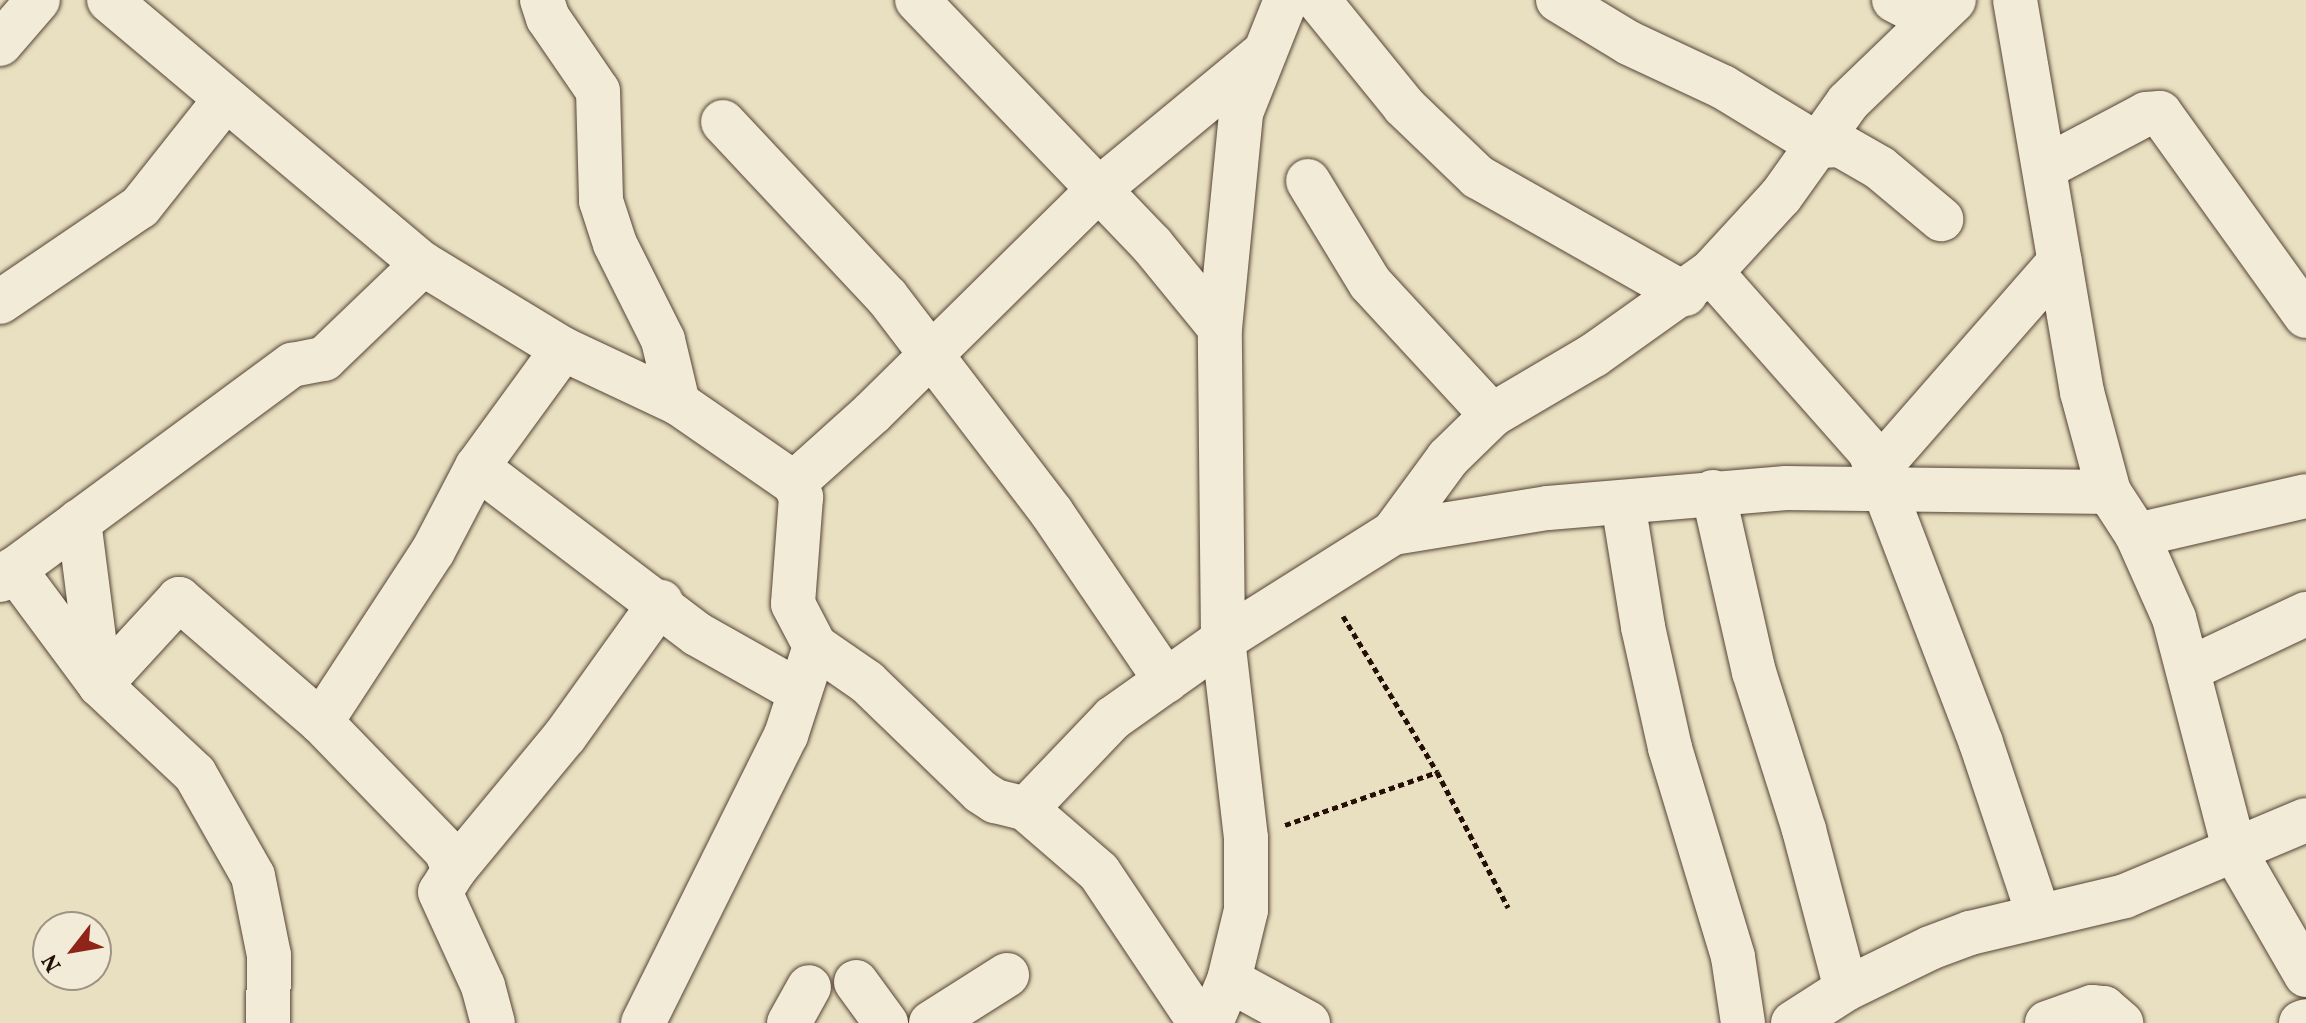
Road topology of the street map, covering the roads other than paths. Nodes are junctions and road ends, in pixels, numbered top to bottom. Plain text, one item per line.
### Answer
1 (38, 0) edge
2 (109, 0) edge
3 (542, 0) edge
4 (917, 0) edge
5 (1558, 0) edge
6 (2015, 0) edge
7 (1288, 2) edge
8 (1926, 6) edge
9 (0, 44) edge
10 (1264, 52) junction
11 (224, 101) junction
12 (723, 122) dead end
13 (1820, 146) junction
14 (2046, 167) junction
15 (1308, 181) dead end
16 (1098, 190) junction
17 (1941, 219) dead end
18 (2060, 261) junction
19 (423, 264) junction
20 (1698, 283) junction
21 (0, 302) edge
22 (2306, 316) edge
23 (1220, 328) junction
24 (563, 349) junction
25 (927, 356) junction
26 (678, 403) junction
27 (1492, 415) junction
28 (477, 467) junction
29 (1882, 478) junction
30 (794, 483) junction
31 (1713, 492) junction
32 (2109, 492) junction
33 (2306, 496) edge
34 (1623, 503) junction
35 (79, 521) junction
36 (1393, 533) junction
37 (2137, 535) junction
38 (7, 574) edge
39 (661, 602) junction
40 (2306, 614) edge
41 (1223, 640) junction
42 (815, 646) junction
43 (2191, 668) junction
44 (1166, 681) junction
45 (100, 685) junction
46 (800, 692) junction
47 (321, 722) junction
48 (1026, 809) junction
49 (2306, 820) edge
50 (2235, 852) junction
51 (454, 870) junction
52 (2039, 916) junction
53 (1007, 975) dead end
54 (2306, 975) edge
55 (1229, 980) junction
56 (856, 982) dead end
57 (1846, 989) junction
58 (268, 1023) edge
59 (493, 1023) edge
60 (643, 1023) edge
61 (886, 1023) edge
62 (931, 1023) edge
63 (1200, 1023) edge
64 (1211, 1023) edge
65 (1308, 1023) edge
66 (1743, 1023) edge
67 (1793, 1023) edge
68 (2047, 1023) edge
69 (2121, 1023) edge

1 - 9 street
2 - 11 street
3 - 26 street
4 - 16 street
5 - 13 street
6 - 14 street
7 - 10 street
7 - 20 street
8 - 13 street
10 - 16 street
10 - 23 street
11 - 19 street
11 - 21 street
12 - 25 street
13 - 17 street
13 - 20 street
14 - 18 street
14 - 22 street
15 - 27 street
16 - 23 street
16 - 25 street
18 - 29 street
18 - 32 street
19 - 24 street
19 - 35 street
20 - 27 street
20 - 29 street
23 - 41 street
24 - 26 street
24 - 28 street
25 - 30 street
25 - 44 street
26 - 30 street
27 - 36 street
28 - 39 street
28 - 47 street
29 - 31 street
29 - 32 street
29 - 52 street
30 - 42 street
31 - 34 street
31 - 57 street
32 - 37 street
33 - 37 street
34 - 36 street
34 - 66 street
35 - 38 street
35 - 45 street
36 - 41 street
37 - 43 street
38 - 45 street
39 - 46 street
39 - 51 street
40 - 43 street
41 - 44 street
41 - 55 street
42 - 46 street
42 - 48 street
43 - 50 street
44 - 48 street
45 - 47 street
45 - 58 street
46 - 60 street
47 - 51 street
48 - 63 street
49 - 50 street
50 - 52 street
50 - 54 street
51 - 59 street
52 - 57 street
53 - 62 street
55 - 64 street
55 - 65 street
56 - 61 street
57 - 67 street
68 - 69 street

